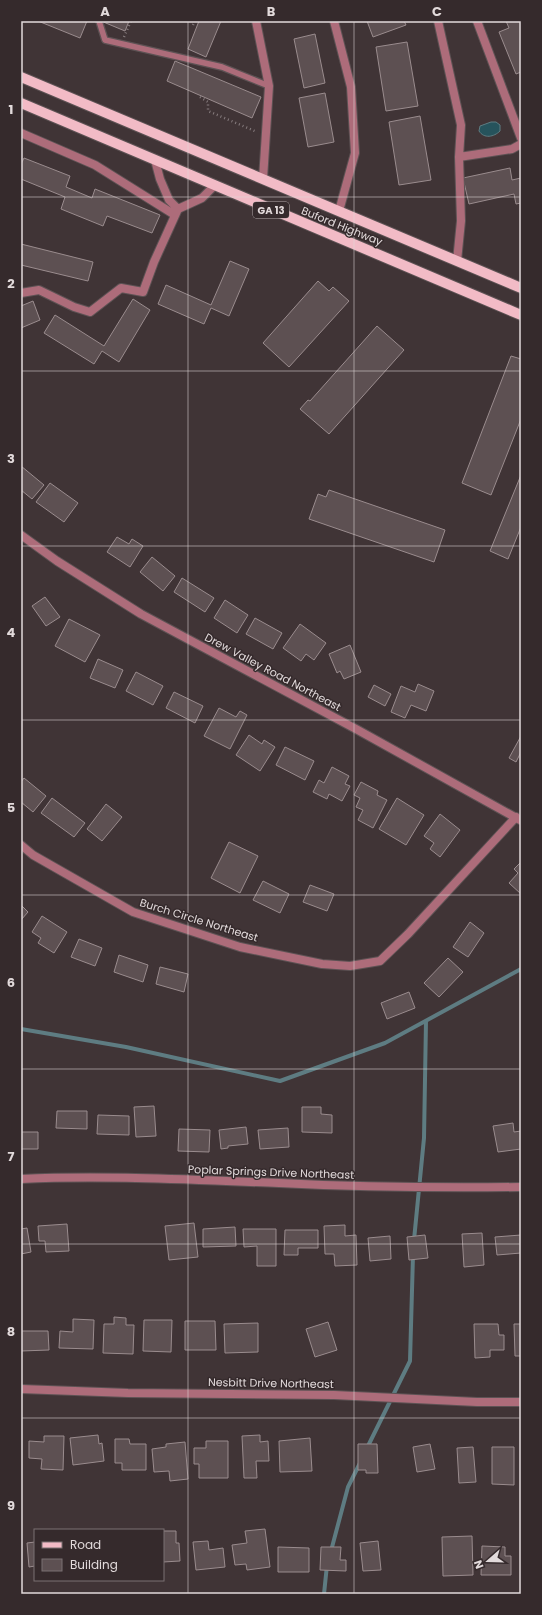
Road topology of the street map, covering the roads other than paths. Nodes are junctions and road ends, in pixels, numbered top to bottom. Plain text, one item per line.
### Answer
1 (99, 21) edge
2 (256, 21) edge
3 (334, 21) edge
4 (438, 21) edge
5 (477, 21) edge
6 (21, 77) edge
7 (269, 86) junction
8 (21, 103) edge
9 (21, 133) edge
10 (521, 138) edge
11 (521, 144) edge
12 (459, 156) junction
13 (155, 160) junction
14 (263, 179) junction
15 (214, 186) junction
16 (339, 211) junction
17 (177, 212) junction
18 (457, 261) junction
19 (521, 288) edge
20 (21, 293) edge
21 (521, 315) edge
22 (21, 535) edge
23 (519, 819) edge
24 (21, 845) edge
25 (21, 1178) edge
26 (521, 1187) edge
27 (21, 1389) edge
28 (521, 1402) edge

1 - 7 lane
2 - 7 street
3 - 16 street
4 - 12 street
5 - 10 street
6 - 14 main road, Buford Highway / GA 13
7 - 14 street
8 - 13 main road, Buford Highway / GA 13
9 - 17 street
11 - 12 street
12 - 18 street
13 - 15 main road, Buford Highway / GA 13
13 - 17 street
14 - 16 main road, Buford Highway / GA 13
15 - 17 street
15 - 21 main road, Buford Highway / GA 13
16 - 18 main road, Buford Highway / GA 13
17 - 20 street
18 - 19 main road, Buford Highway / GA 13
22 - 23 street, Drew Valley Road Northeast
23 - 24 street, Burch Circle Northeast
25 - 26 street, Poplar Springs Drive Northeast
27 - 28 street, Nesbitt Drive Northeast

